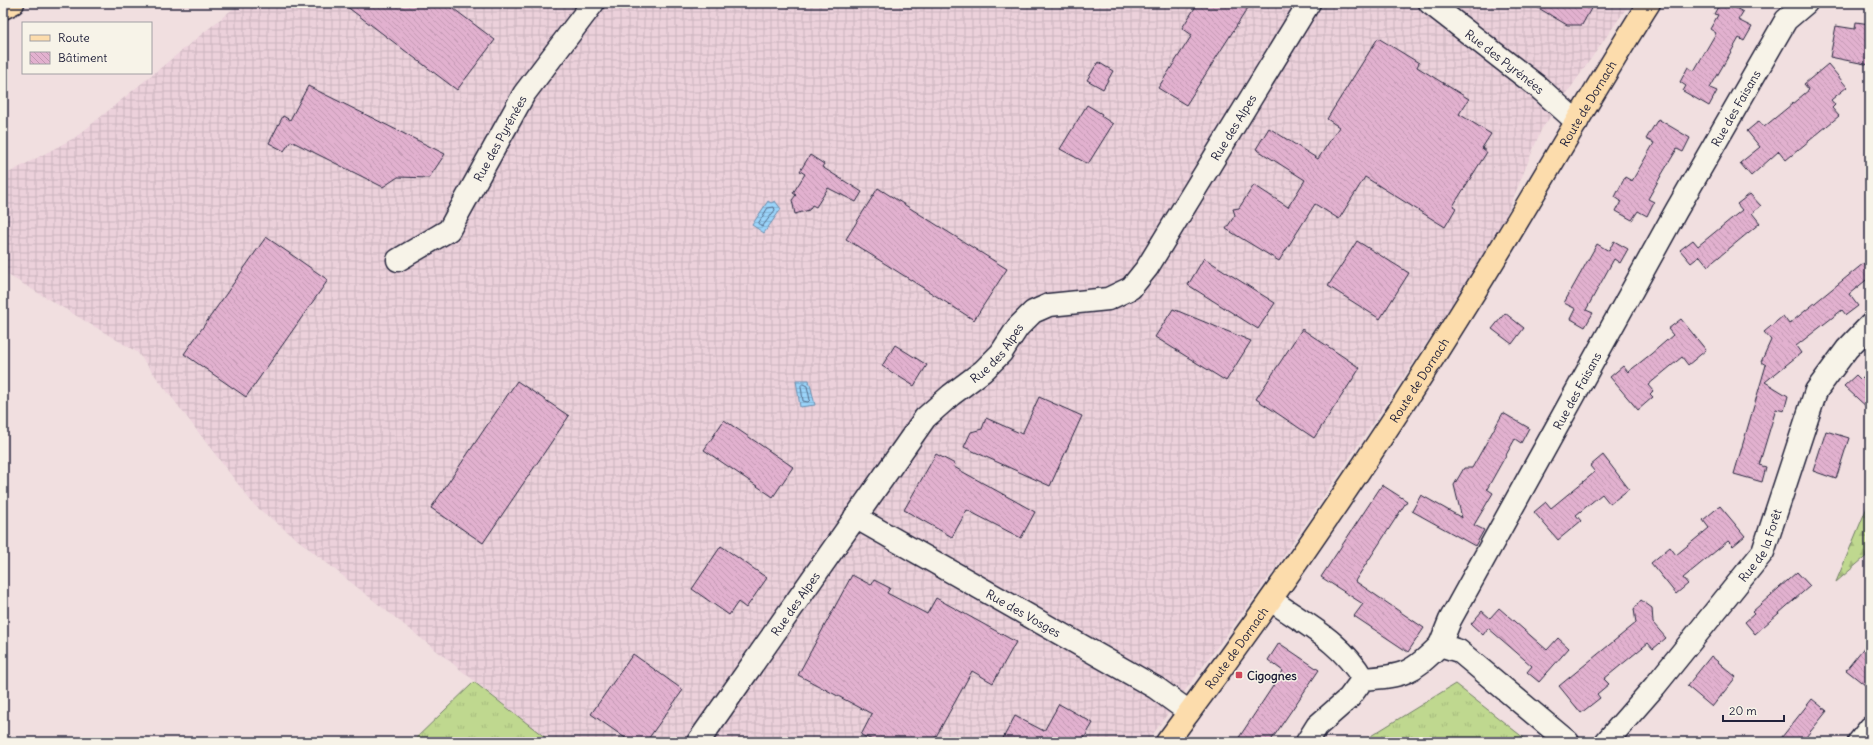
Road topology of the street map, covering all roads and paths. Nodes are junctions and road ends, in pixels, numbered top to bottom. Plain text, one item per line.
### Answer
1 (13, 3) edge
2 (593, 3) edge
3 (1309, 3) edge
4 (1430, 3) edge
5 (1648, 3) edge
6 (1806, 3) edge
7 (3, 8) edge
8 (1577, 122) junction
9 (398, 260) dead end
10 (1870, 325) edge
11 (855, 517) junction
12 (1271, 600) junction
13 (1440, 645) junction
14 (1364, 680) junction
15 (1189, 712) junction
16 (1870, 728) edge
17 (698, 742) edge
18 (1167, 742) edge
19 (1307, 742) edge
20 (1568, 742) edge
21 (1606, 742) edge
22 (1858, 742) edge

1 - 7 main road
2 - 9 street, Rue des Pyrénées
3 - 11 street, Rue des Alpes
4 - 8 street, Rue des Pyrénées
5 - 8 main road, Route de Dornach
6 - 13 street, Rue des Faisans
8 - 12 main road, Route de Dornach
10 - 21 street, Rue de la Forêt
11 - 15 street, Rue des Vosges
11 - 17 street, Rue des Alpes
12 - 14 street
12 - 15 main road, Route de Dornach
13 - 14 street
13 - 20 street
14 - 19 street
15 - 18 main road, Route de Dornach
16 - 22 street

